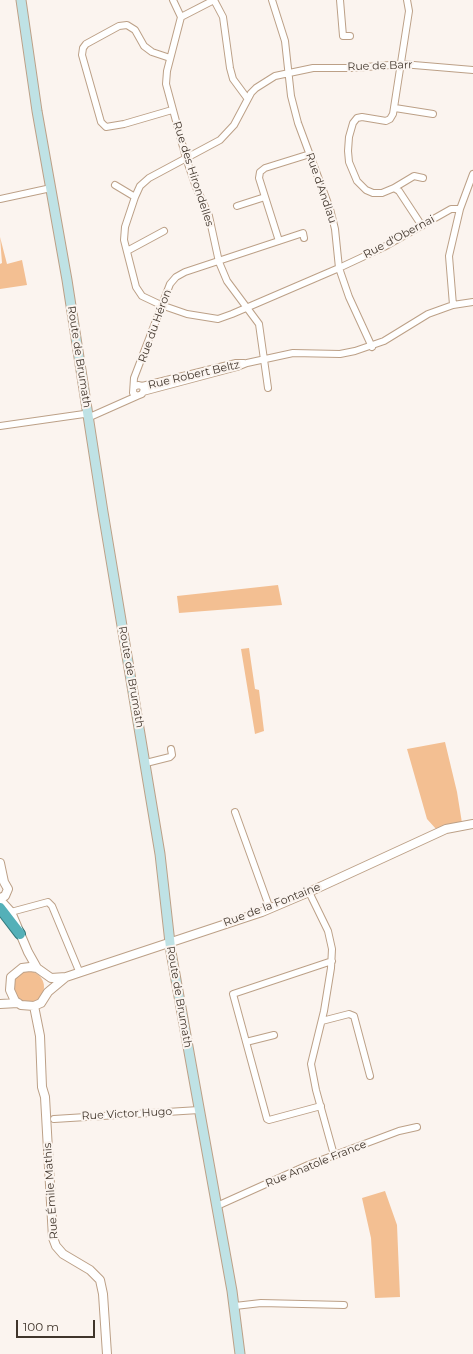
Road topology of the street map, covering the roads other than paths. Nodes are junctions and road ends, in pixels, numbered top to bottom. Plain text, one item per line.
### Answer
1 (21, 0) edge
2 (173, 0) edge
3 (214, 0) edge
4 (272, 0) edge
5 (340, 0) edge
6 (407, 0) edge
7 (181, 17) junction
8 (350, 36) dead end
9 (170, 58) junction
10 (402, 64) junction
11 (473, 70) edge
12 (288, 73) junction
13 (247, 98) junction
14 (395, 108) junction
15 (172, 110) junction
16 (433, 114) dead end
17 (310, 154) junction
18 (186, 158) junction
19 (473, 174) edge
20 (423, 178) dead end
21 (115, 185) dead end
22 (51, 188) junction
23 (394, 188) junction
24 (135, 197) junction
25 (265, 197) junction
26 (0, 199) edge
27 (236, 206) dead end
28 (460, 209) junction
29 (422, 226) junction
30 (164, 231) dead end
31 (304, 238) dead end
32 (279, 241) junction
33 (127, 251) junction
34 (219, 262) junction
35 (339, 268) junction
36 (473, 302) edge
37 (161, 305) junction
38 (453, 305) junction
39 (245, 308) junction
40 (372, 347) junction
41 (264, 359) junction
42 (138, 388) junction
43 (268, 388) dead end
44 (120, 403) junction
45 (88, 415) junction
46 (0, 426) edge
47 (171, 749) dead end
48 (146, 763) junction
49 (236, 812) dead end
50 (473, 824) edge
51 (0, 863) edge
52 (2, 882) edge
53 (309, 892) junction
54 (2, 897) edge
55 (7, 909) edge
56 (270, 909) junction
57 (20, 934) joint
58 (170, 942) junction
59 (28, 952) junction
60 (332, 961) junction
61 (22, 968) junction
62 (37, 968) junction
63 (79, 972) junction
64 (44, 974) junction
65 (66, 977) junction
66 (10, 988) junction
67 (48, 992) junction
68 (0, 1000) edge
69 (18, 1003) junction
70 (0, 1004) edge
71 (34, 1006) junction
72 (322, 1021) junction
73 (274, 1035) dead end
74 (246, 1042) junction
75 (370, 1076) dead end
76 (322, 1106) junction
77 (199, 1110) junction
78 (54, 1119) dead end
79 (417, 1127) dead end
80 (334, 1155) junction
81 (217, 1206) junction
82 (344, 1305) dead end
83 (234, 1306) junction
84 (107, 1354) edge
85 (240, 1354) edge

1 - 22 main road, Route de Brumath
2 - 7 street
3 - 7 street
3 - 13 street
4 - 12 street, Rue d'Andlau
5 - 8 street
6 - 10 street
7 - 9 street, Rue des Hirondelles
9 - 15 street, Rue des Hirondelles
9 - 15 street
10 - 11 street, Rue de Barr
10 - 12 street, Rue de Barr
10 - 14 street
12 - 13 street, Rue de Barr
12 - 17 street, Rue d'Andlau
13 - 18 street, Rue d'Obernai
14 - 16 street
14 - 23 street
15 - 18 street, Rue des Hirondelles
17 - 25 street
17 - 35 street, Rue d'Andlau
18 - 24 street, Rue d'Obernai
18 - 34 street, Rue des Hirondelles
19 - 28 street
20 - 23 street
21 - 24 street
22 - 26 street
22 - 45 main road, Route de Brumath
23 - 29 street
24 - 33 street, Rue d'Obernai
25 - 27 street
25 - 32 street
28 - 29 street, Rue d'Obernai
28 - 38 street
29 - 35 street, Rue d'Obernai
30 - 33 street
31 - 32 street, Rue du Héron
32 - 34 street, Rue du Héron
33 - 37 street, Rue d'Obernai
34 - 37 street, Rue du Héron
34 - 39 street, Rue des Hirondelles
35 - 39 street, Rue d'Obernai
35 - 40 street, Rue d'Andlau
36 - 38 street, Rue Robert Beltz
37 - 39 street, Rue d'Obernai
37 - 42 street, Rue du Héron
38 - 40 street, Rue Robert Beltz
39 - 41 street, Rue des Hirondelles
40 - 41 street, Rue Robert Beltz
41 - 42 street, Rue Robert Beltz
41 - 43 street, Rue des Hirondelles
42 - 44 street, Rue Robert Beltz
42 - 44 street, Rue Robert Beltz
44 - 45 street, Rue Robert Beltz
45 - 46 street, Rue Robert Beltz
45 - 48 main road, Route de Brumath
47 - 48 street
48 - 58 main road, Route de Brumath
49 - 56 street
50 - 53 street, Rue de la Fontaine
51 - 52 street
52 - 54 street
53 - 56 street, Rue de la Fontaine
53 - 60 street
54 - 55 street
55 - 57 highway
55 - 63 street
56 - 58 street, Rue de la Fontaine
57 - 59 street
58 - 63 street, Rue de la Fontaine
58 - 77 main road, Route de Brumath
59 - 61 street
59 - 62 street
60 - 72 street
60 - 74 street
61 - 62 street
61 - 66 street
62 - 64 street
63 - 65 street, Rue de la Fontaine
64 - 65 street, Rue de la Fontaine
64 - 67 street
65 - 67 street, Rue de la Fontaine
66 - 68 street
66 - 69 street
67 - 71 street, Rue de la Fontaine
69 - 70 street
69 - 71 street
71 - 84 street, Rue Émile Mathis
72 - 75 street
72 - 76 street
73 - 74 street
74 - 76 street
76 - 80 street
77 - 78 street, Rue Victor Hugo
77 - 81 main road, Route de Brumath
79 - 80 street, Rue Anatole France
80 - 81 street, Rue Anatole France
81 - 83 main road, Route de Brumath
82 - 83 street
83 - 85 main road, Route de Brumath

